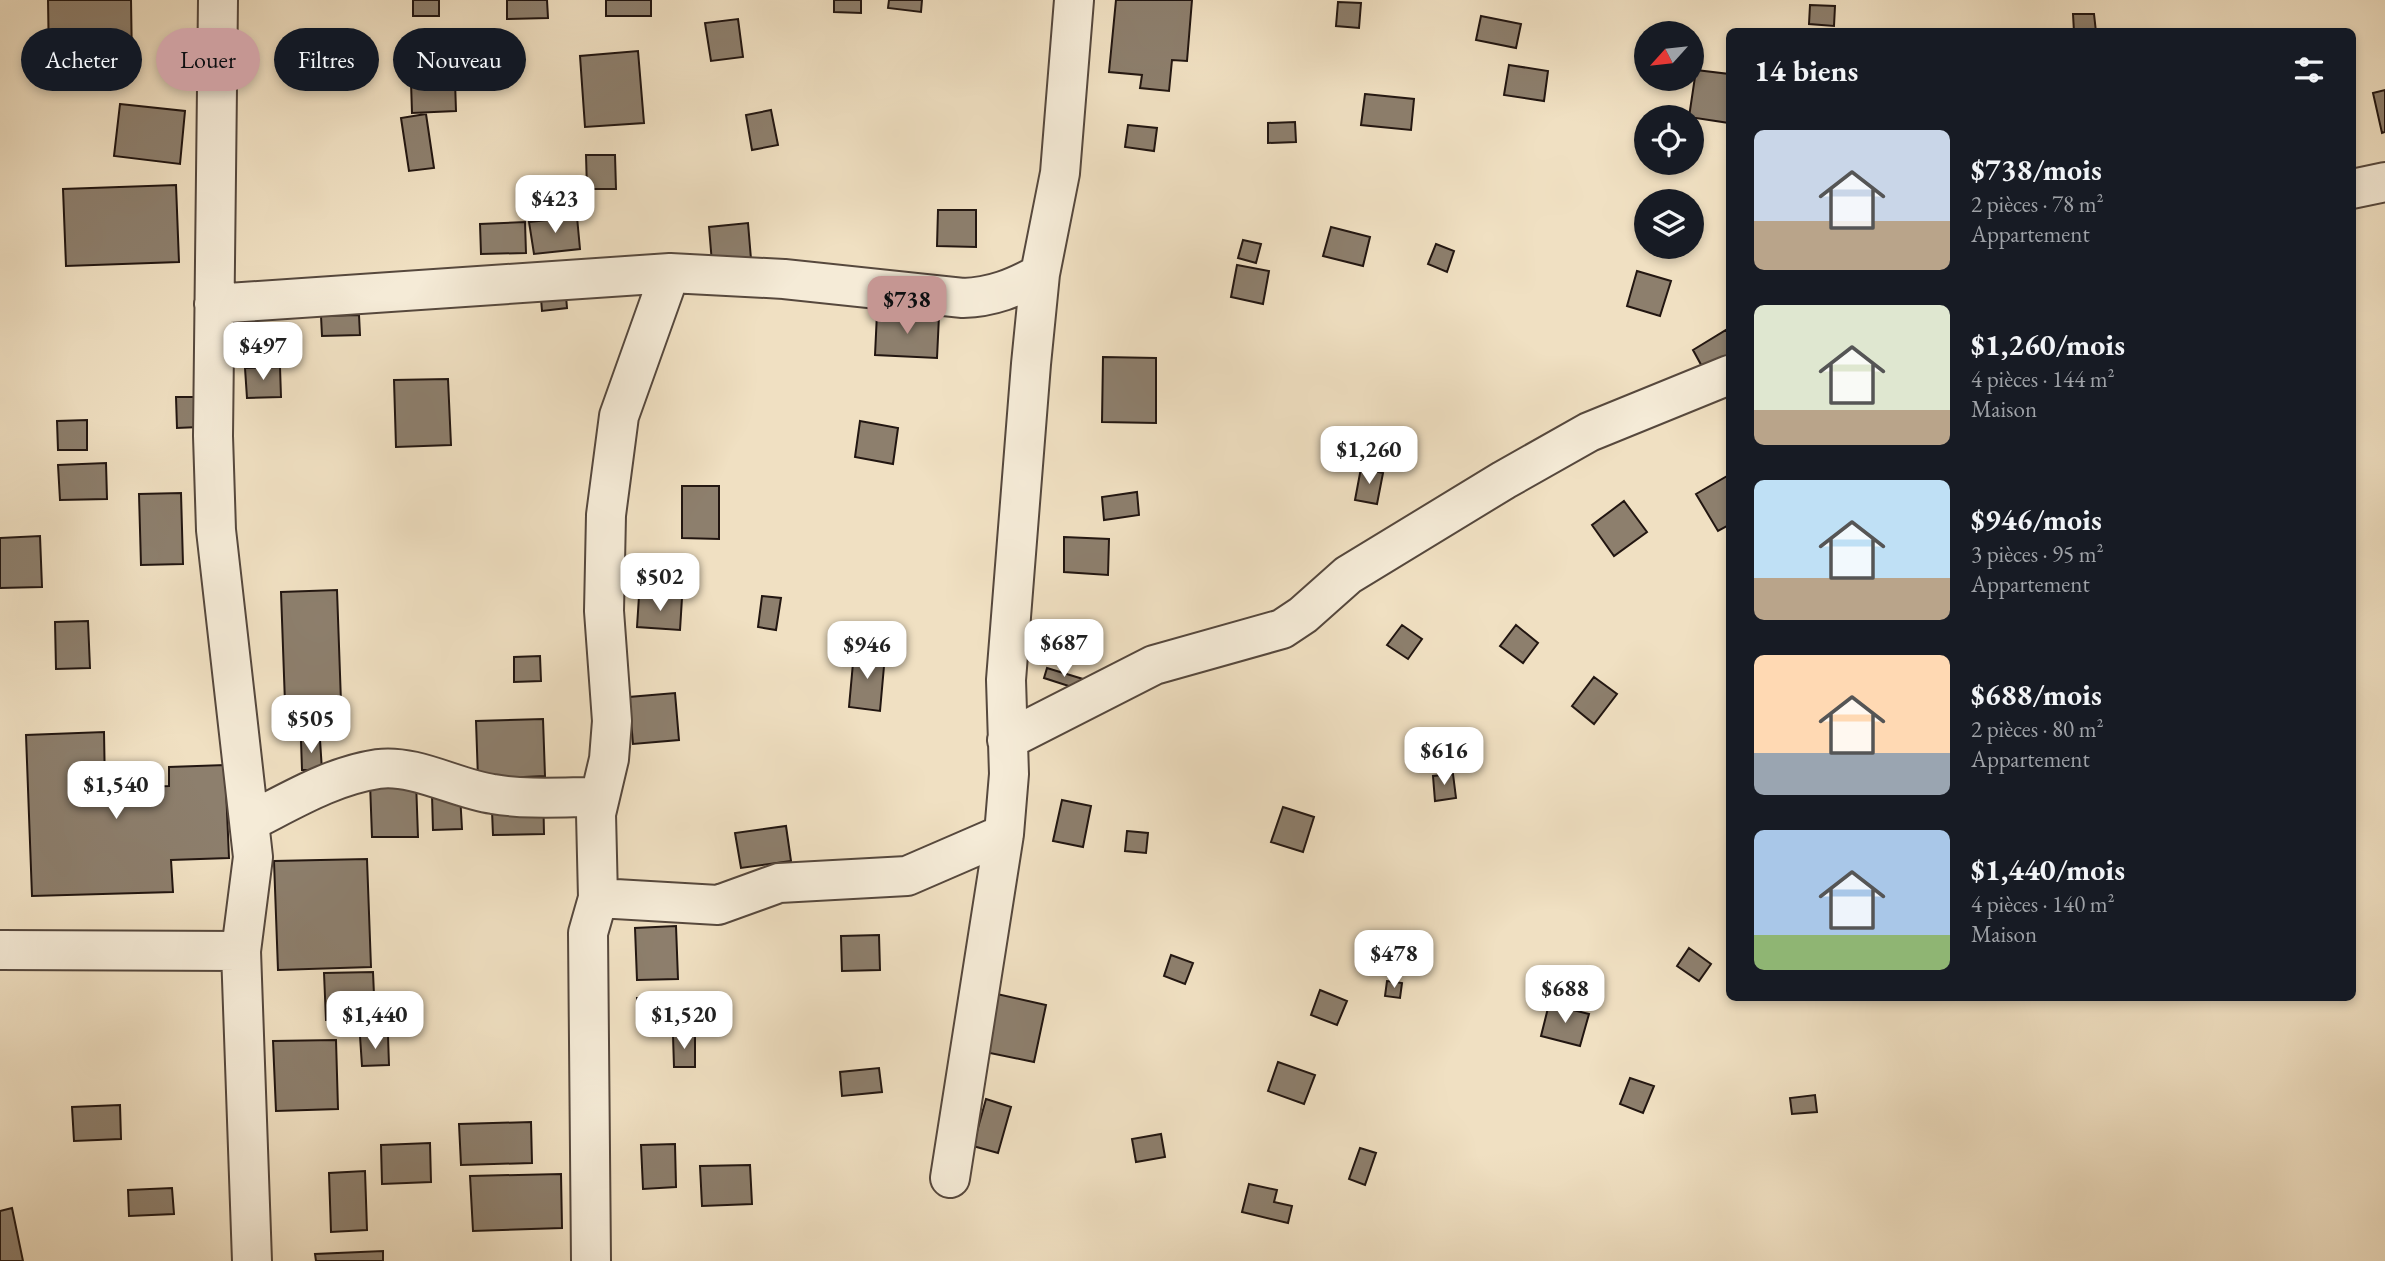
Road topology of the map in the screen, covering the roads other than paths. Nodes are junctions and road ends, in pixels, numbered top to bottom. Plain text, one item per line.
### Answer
1 (218, 0) edge
2 (1074, 0) edge
3 (2385, 182) edge
4 (2356, 188) edge
5 (670, 273) junction
6 (1040, 274) junction
7 (214, 304) junction
8 (1726, 376) edge
9 (1007, 740) junction
10 (600, 797) junction
11 (249, 822) junction
12 (1004, 834) junction
13 (598, 898) junction
14 (0, 950) edge
15 (241, 951) junction
16 (950, 1178) dead end
17 (252, 1261) edge
18 (591, 1261) edge

1 - 7 street
2 - 6 street
3 - 4 street
5 - 6 street
5 - 7 street
5 - 10 street
6 - 9 street
7 - 11 street
8 - 9 street
9 - 12 street
10 - 11 street
10 - 13 street
11 - 15 street
12 - 13 street
12 - 16 street
13 - 18 street
14 - 15 street
15 - 17 street

